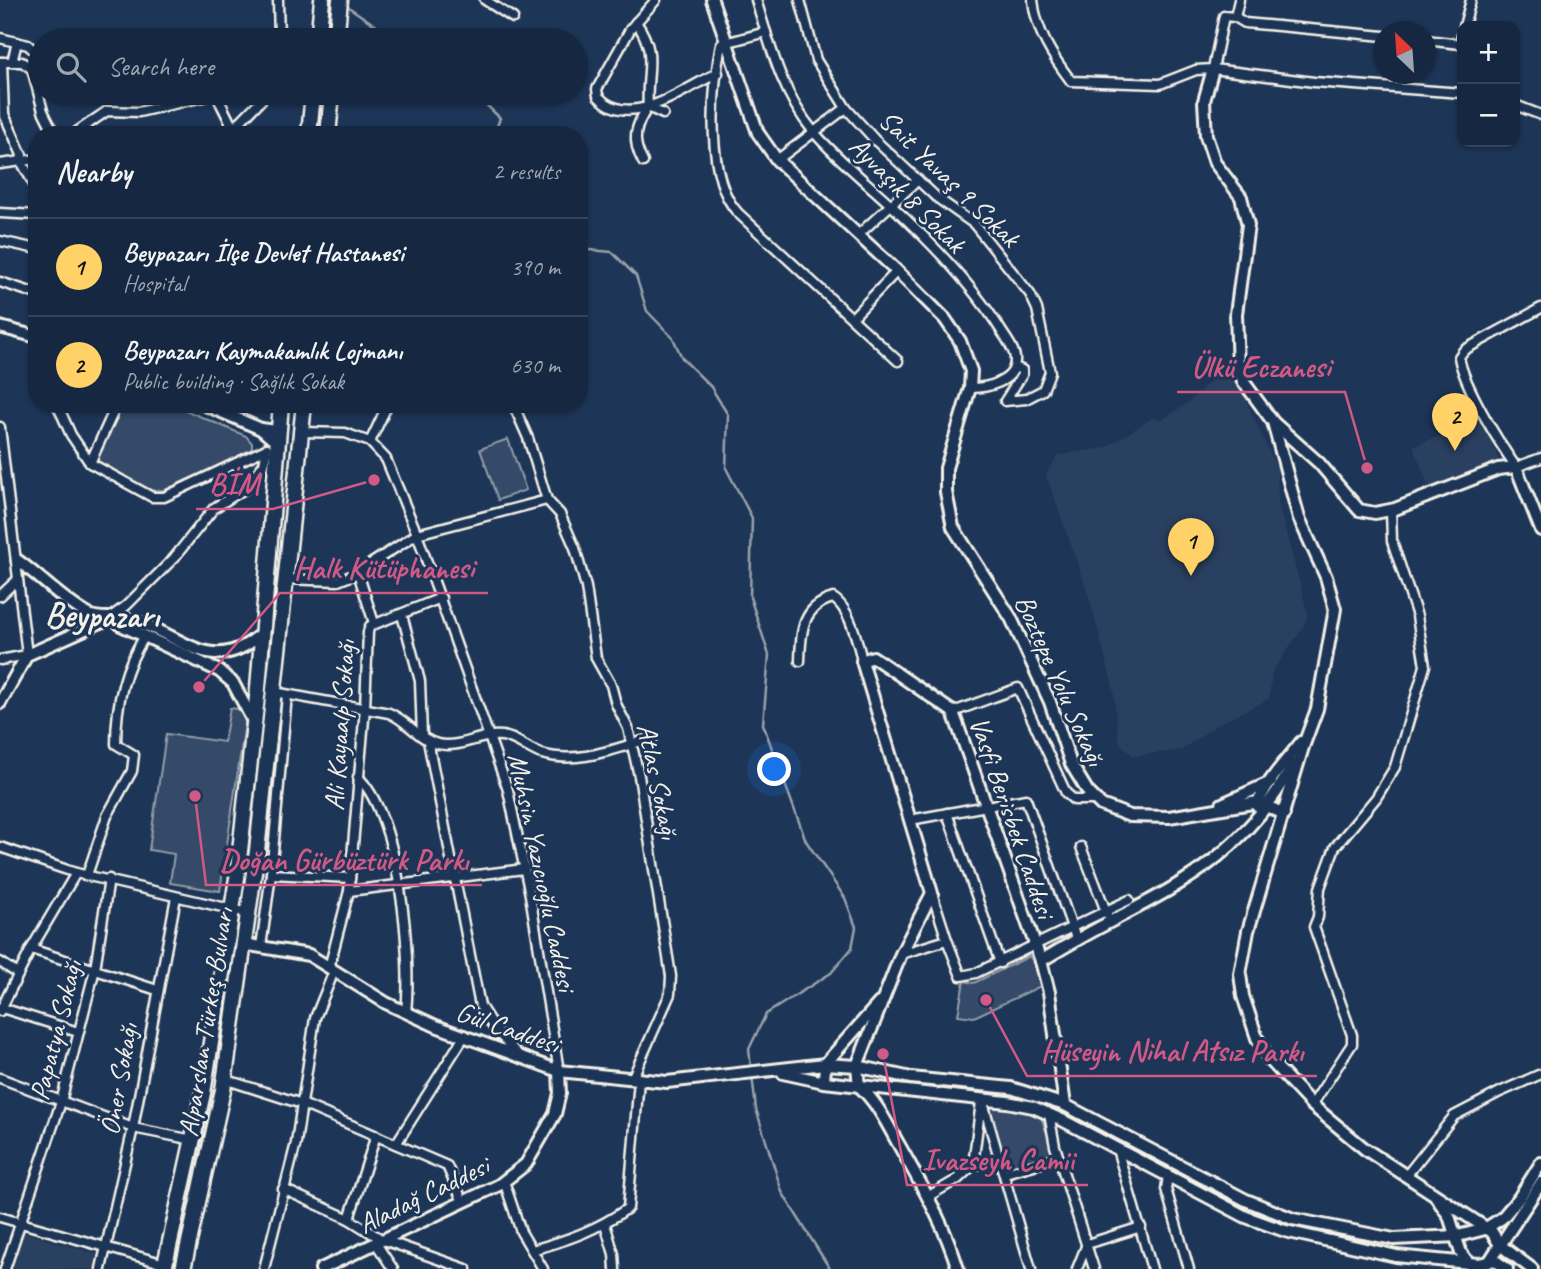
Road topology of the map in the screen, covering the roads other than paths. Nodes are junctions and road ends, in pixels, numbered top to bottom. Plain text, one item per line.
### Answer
1 (278, 0) edge
2 (322, 0) edge
3 (340, 0) edge
4 (485, 0) edge
5 (656, 0) edge
6 (712, 0) edge
7 (756, 0) edge
8 (800, 0) edge
9 (1033, 0) edge
10 (1239, 0) edge
11 (1471, 0) edge
12 (1235, 17) junction
13 (513, 18) dead end
14 (1465, 21) edge
15 (636, 22) junction
16 (279, 28) edge
17 (319, 28) edge
18 (338, 28) edge
19 (766, 32) junction
20 (1373, 35) edge
21 (0, 38) edge
22 (727, 41) junction
23 (1436, 41) edge
24 (17, 42) junction
25 (1457, 44) edge
26 (28, 45) edge
27 (1, 62) edge
28 (12, 62) junction
29 (28, 65) edge
30 (1213, 69) junction
31 (718, 73) junction
32 (1457, 93) edge
33 (42, 105) edge
34 (169, 105) edge
35 (220, 105) edge
36 (256, 105) edge
37 (312, 105) edge
38 (331, 105) edge
39 (648, 107) junction
40 (1520, 107) edge
41 (846, 108) junction
42 (663, 114) dead end
43 (1541, 115) edge
44 (50, 126) edge
45 (85, 126) edge
46 (228, 126) edge
47 (236, 126) edge
48 (310, 126) edge
49 (329, 126) edge
50 (814, 131) junction
51 (28, 160) edge
52 (777, 160) junction
53 (21, 161) junction
54 (643, 162) dead end
55 (0, 164) edge
56 (28, 174) edge
57 (918, 180) junction
58 (890, 204) junction
59 (0, 213) edge
60 (28, 215) edge
61 (859, 234) junction
62 (0, 241) edge
63 (28, 247) edge
64 (897, 271) junction
65 (0, 282) edge
66 (28, 291) edge
67 (1541, 308) edge
68 (852, 318) junction
69 (0, 327) edge
70 (28, 335) edge
71 (898, 361) dead end
72 (1014, 367) junction
73 (970, 388) junction
74 (61, 413) edge
75 (113, 413) edge
76 (223, 413) edge
77 (279, 413) edge
78 (303, 413) edge
79 (384, 413) edge
80 (517, 413) edge
81 (1273, 422) junction
82 (0, 427) edge
83 (301, 438) junction
84 (273, 441) junction
85 (370, 442) junction
86 (1541, 458) edge
87 (90, 463) junction
88 (1516, 467) junction
89 (3, 472) edge
90 (547, 500) junction
91 (1391, 509) junction
92 (1541, 530) edge
93 (417, 534) junction
94 (17, 560) junction
95 (358, 573) junction
96 (286, 579) junction
97 (17, 580) junction
98 (0, 596) edge
99 (441, 598) junction
100 (402, 615) junction
101 (112, 619) junction
102 (374, 623) junction
103 (262, 633) junction
104 (145, 636) junction
105 (27, 655) junction
106 (0, 660) edge
107 (800, 661) dead end
108 (862, 661) junction
109 (281, 694) junction
110 (0, 703) edge
111 (365, 708) junction
112 (953, 712) junction
113 (254, 724) junction
114 (1310, 728) junction
115 (491, 737) junction
116 (425, 738) junction
117 (653, 738) dead end
118 (631, 743) junction
119 (1303, 747) junction
120 (358, 777) junction
121 (1268, 782) junction
122 (1282, 786) junction
123 (1096, 800) junction
124 (1258, 802) junction
125 (987, 804) junction
126 (1270, 805) junction
127 (1211, 809) junction
128 (947, 813) junction
129 (1284, 814) junction
130 (911, 820) junction
131 (1240, 837) junction
132 (0, 847) edge
133 (1081, 847) dead end
134 (524, 869) junction
135 (76, 873) junction
136 (271, 874) junction
137 (87, 875) junction
138 (456, 875) junction
139 (350, 878) junction
140 (110, 879) junction
141 (399, 885) junction
142 (349, 891) junction
143 (932, 893) junction
144 (176, 897) junction
145 (1129, 900) dead end
146 (232, 910) junction
147 (1106, 912) junction
148 (248, 913) junction
149 (1110, 924) junction
150 (1072, 929) junction
151 (947, 940) junction
152 (1077, 941) junction
153 (243, 944) junction
154 (261, 947) junction
155 (1035, 948) junction
156 (31, 949) junction
157 (901, 954) junction
158 (1041, 961) junction
159 (0, 962) edge
160 (1000, 963) junction
161 (95, 969) junction
162 (332, 970) junction
163 (18, 974) junction
164 (157, 990) junction
165 (883, 998) junction
166 (1, 1010) edge
167 (406, 1012) junction
168 (78, 1032) junction
169 (465, 1035) junction
170 (521, 1058) junction
171 (825, 1065) junction
172 (857, 1066) junction
173 (559, 1071) junction
174 (777, 1072) junction
175 (1541, 1074) edge
176 (0, 1078) edge
177 (224, 1079) junction
178 (636, 1079) junction
179 (824, 1082) junction
180 (859, 1086) junction
181 (1046, 1098) junction
182 (982, 1099) junction
183 (61, 1102) junction
184 (302, 1104) junction
185 (1063, 1104) junction
186 (1312, 1105) junction
187 (1049, 1114) junction
188 (133, 1128) junction
189 (376, 1135) junction
190 (192, 1140) junction
191 (396, 1144) junction
192 (1117, 1149) junction
193 (1059, 1158) junction
194 (1001, 1161) junction
195 (1541, 1163) edge
196 (973, 1165) junction
197 (1005, 1172) junction
198 (1168, 1176) junction
199 (1406, 1176) junction
200 (504, 1181) junction
201 (1541, 1183) edge
202 (283, 1189) junction
203 (1432, 1192) junction
204 (929, 1196) junction
205 (463, 1202) junction
206 (0, 1217) edge
207 (349, 1219) junction
208 (605, 1224) junction
209 (21, 1225) junction
210 (1141, 1227) junction
211 (1485, 1229) junction
212 (1458, 1236) junction
213 (378, 1240) junction
214 (1087, 1244) junction
215 (1500, 1245) junction
216 (106, 1248) junction
217 (532, 1250) junction
218 (1492, 1263) edge
219 (164, 1266) edge
220 (1471, 1266) edge
221 (185, 1268) edge
222 (5, 1269) edge
223 (101, 1269) edge
224 (264, 1269) edge
225 (321, 1269) edge
226 (393, 1269) edge
227 (466, 1269) edge
228 (543, 1269) edge
229 (615, 1269) edge
230 (958, 1269) edge
231 (1031, 1269) edge
232 (1077, 1269) edge
233 (1094, 1269) edge
234 (1152, 1269) edge
235 (1189, 1269) edge
236 (1507, 1269) edge
237 (1532, 1269) edge

1 - 16 street
2 - 17 highway
3 - 18 highway
4 - 13 street
5 - 15 street
6 - 22 street
7 - 19 street, Ayvaşık 8 Sokak
8 - 41 street, Sait Yavaş 9 Sokak
9 - 30 street
10 - 12 street
11 - 14 street
12 - 20 street
12 - 30 street
15 - 39 street
15 - 39 street
19 - 22 street
19 - 50 street, Ayvaşık 8 Sokak
21 - 24 street
22 - 31 street
22 - 52 street
23 - 25 street
24 - 26 street
24 - 28 street
27 - 28 street
27 - 53 street
28 - 29 street
30 - 32 street
30 - 81 street
31 - 39 street
31 - 68 street
33 - 44 street
34 - 45 street
35 - 46 street
36 - 47 street
37 - 48 highway
38 - 49 highway
39 - 42 street
39 - 54 street
40 - 43 street
41 - 50 street
41 - 57 street, Sait Yavaş 9 Sokak
50 - 52 street
50 - 58 street, Ayvaşık 8 Sokak
51 - 53 street
52 - 61 street
53 - 55 street
53 - 56 street
57 - 58 street
57 - 72 street, Sait Yavaş 9 Sokak
58 - 61 street
58 - 72 street, Ayvaşık 8 Sokak
59 - 60 street
61 - 64 street
62 - 63 street
64 - 68 street
64 - 73 street
65 - 66 street
67 - 88 street
68 - 71 street
69 - 70 street
72 - 73 street
73 - 123 street, Boztepe Yolu Sokağı
74 - 87 street
75 - 87 street
76 - 84 street
77 - 84 highway, Alparslan Türkeş Bulvarı
78 - 83 highway, Alparslan Türkeş Bulvarı
79 - 85 street
80 - 90 street, Atlas Sokağı
81 - 91 street
81 - 114 street
82 - 89 street
83 - 84 highway
83 - 84 highway
83 - 85 street
83 - 96 highway, Alparslan Türkeş Bulvarı
84 - 87 street
84 - 101 street
84 - 103 highway, Alparslan Türkeş Bulvarı
85 - 93 street, Muhsin Yazıcıoğlu Caddesi
86 - 88 street
88 - 91 street
88 - 92 street
89 - 94 street
90 - 93 street
90 - 118 street, Atlas Sokağı
91 - 186 street
93 - 95 street
93 - 99 street, Muhsin Yazıcıoğlu Caddesi
94 - 97 street
94 - 101 street
95 - 96 street
95 - 102 street, Ali Kayaalp Sokağı
96 - 109 highway, Alparslan Türkeş Bulvarı
97 - 98 street
97 - 105 street
99 - 100 street
99 - 115 street, Muhsin Yazıcıoğlu Caddesi
100 - 102 street
100 - 116 street
101 - 103 street
101 - 104 street
101 - 105 street
102 - 111 street, Ali Kayaalp Sokağı
103 - 113 highway, Alparslan Türkeş Bulvarı
104 - 113 street
104 - 137 street
105 - 106 street
105 - 110 street
107 - 108 street
108 - 112 street, Vasfi Berisbek Caddesi
108 - 130 street
109 - 111 street
109 - 136 street
109 - 148 highway, Alparslan Türkeş Bulvarı
111 - 116 street
111 - 120 street, Ali Kayaalp Sokağı
112 - 123 street
112 - 125 street, Vasfi Berisbek Caddesi
113 - 146 highway, Alparslan Türkeş Bulvarı
114 - 119 street
114 - 121 street
115 - 116 street
115 - 118 street
115 - 134 street, Muhsin Yazıcıoğlu Caddesi
116 - 138 street
117 - 118 street
118 - 178 street, Atlas Sokağı
119 - 122 street
119 - 129 street
120 - 139 street, Ali Kayaalp Sokağı
120 - 141 street
121 - 122 street
121 - 124 street
121 - 127 street
122 - 126 street
122 - 129 street
123 - 127 street, Boztepe Yolu Sokağı
124 - 126 street
124 - 127 street
124 - 131 street
125 - 128 street
125 - 150 street
125 - 155 street, Vasfi Berisbek Caddesi
126 - 129 street
126 - 131 street
128 - 130 street
128 - 160 street
129 - 186 street
130 - 143 street
131 - 149 street
132 - 135 street
133 - 147 street
134 - 138 street
134 - 173 street, Muhsin Yazıcıoğlu Caddesi
135 - 137 street
135 - 156 street
136 - 139 street
136 - 154 street
137 - 140 street
138 - 141 street
138 - 170 street
139 - 142 street, Ali Kayaalp Sokağı
140 - 144 street
140 - 161 street, Papatya Sokağı
141 - 142 street
141 - 167 street
142 - 162 street, Ali Kayaalp Sokağı
143 - 151 street
143 - 157 street
144 - 146 street
144 - 164 street, Öner Sokağı
145 - 147 street
146 - 148 street
146 - 190 highway, Alparslan Türkeş Bulvarı
147 - 149 street
147 - 150 street
148 - 153 highway, Alparslan Türkeş Bulvarı
149 - 152 street
150 - 152 street
150 - 155 street
151 - 157 street
151 - 160 street
152 - 158 street
153 - 154 street, Gül Caddesi
153 - 177 highway, Alparslan Türkeş Bulvarı
154 - 162 street, Gül Caddesi
155 - 158 street, Vasfi Berisbek Caddesi
155 - 160 street
156 - 161 street
156 - 163 street
157 - 165 street
158 - 185 street, Vasfi Berisbek Caddesi
159 - 163 street
161 - 164 street
161 - 168 street, Papatya Sokağı
162 - 167 street, Gül Caddesi
162 - 184 street, Ali Kayaalp Sokağı
163 - 166 street
164 - 188 street, Öner Sokağı
165 - 171 street
165 - 172 street
166 - 168 street
167 - 169 street, Gül Caddesi
168 - 183 street, Papatya Sokağı
169 - 170 street, Gül Caddesi
169 - 191 street
170 - 173 street, Gül Caddesi
171 - 172 street, Gül Caddesi
171 - 174 street, Gül Caddesi
171 - 179 street
172 - 180 street
172 - 181 street, Gül Caddesi
173 - 178 street, Gül Caddesi
173 - 200 street, Aladağ Caddesi
174 - 178 street, Gül Caddesi
174 - 179 street, Gül Caddesi
175 - 199 street
176 - 183 street
177 - 184 street
177 - 221 highway, Alparslan Türkeş Bulvarı
178 - 208 street, Atlas Sokağı
179 - 180 street, Gül Caddesi
180 - 182 street, Gül Caddesi
180 - 204 street
181 - 185 street, Gül Caddesi
181 - 187 street
182 - 187 street, Gül Caddesi
182 - 194 street
182 - 196 street
183 - 188 street
183 - 209 street, Papatya Sokağı
184 - 189 street
184 - 202 street, Ali Kayaalp Sokağı
185 - 187 street
185 - 212 street, Gül Caddesi
186 - 199 street
187 - 192 street, Gül Caddesi
187 - 193 street
188 - 190 street
188 - 216 street, Öner Sokağı
189 - 191 street
189 - 207 street
190 - 219 highway, Alparslan Türkeş Bulvarı
191 - 205 street
192 - 198 street, Gül Caddesi
192 - 210 street
193 - 197 street
193 - 214 street
194 - 196 street
194 - 197 street
195 - 211 street
196 - 204 street
197 - 231 street
198 - 220 street, Gül Caddesi
198 - 235 street
199 - 203 street
200 - 205 street, Aladağ Caddesi
200 - 217 street
201 - 215 street
202 - 207 street
202 - 224 street, Ali Kayaalp Sokağı
203 - 211 street
203 - 212 street
204 - 230 street
205 - 213 street, Aladağ Caddesi
206 - 209 street
207 - 213 street
208 - 217 street
208 - 229 street
209 - 216 street
209 - 222 street, Papatya Sokağı
210 - 214 street
210 - 234 street
211 - 212 street
211 - 215 street
212 - 220 street
213 - 225 street, Aladağ Caddesi
213 - 226 street
213 - 227 street
214 - 232 street
214 - 233 street
215 - 218 street
215 - 237 street
216 - 219 street
216 - 223 street, Öner Sokağı
217 - 228 street
218 - 220 street
218 - 236 street
219 - 221 street

